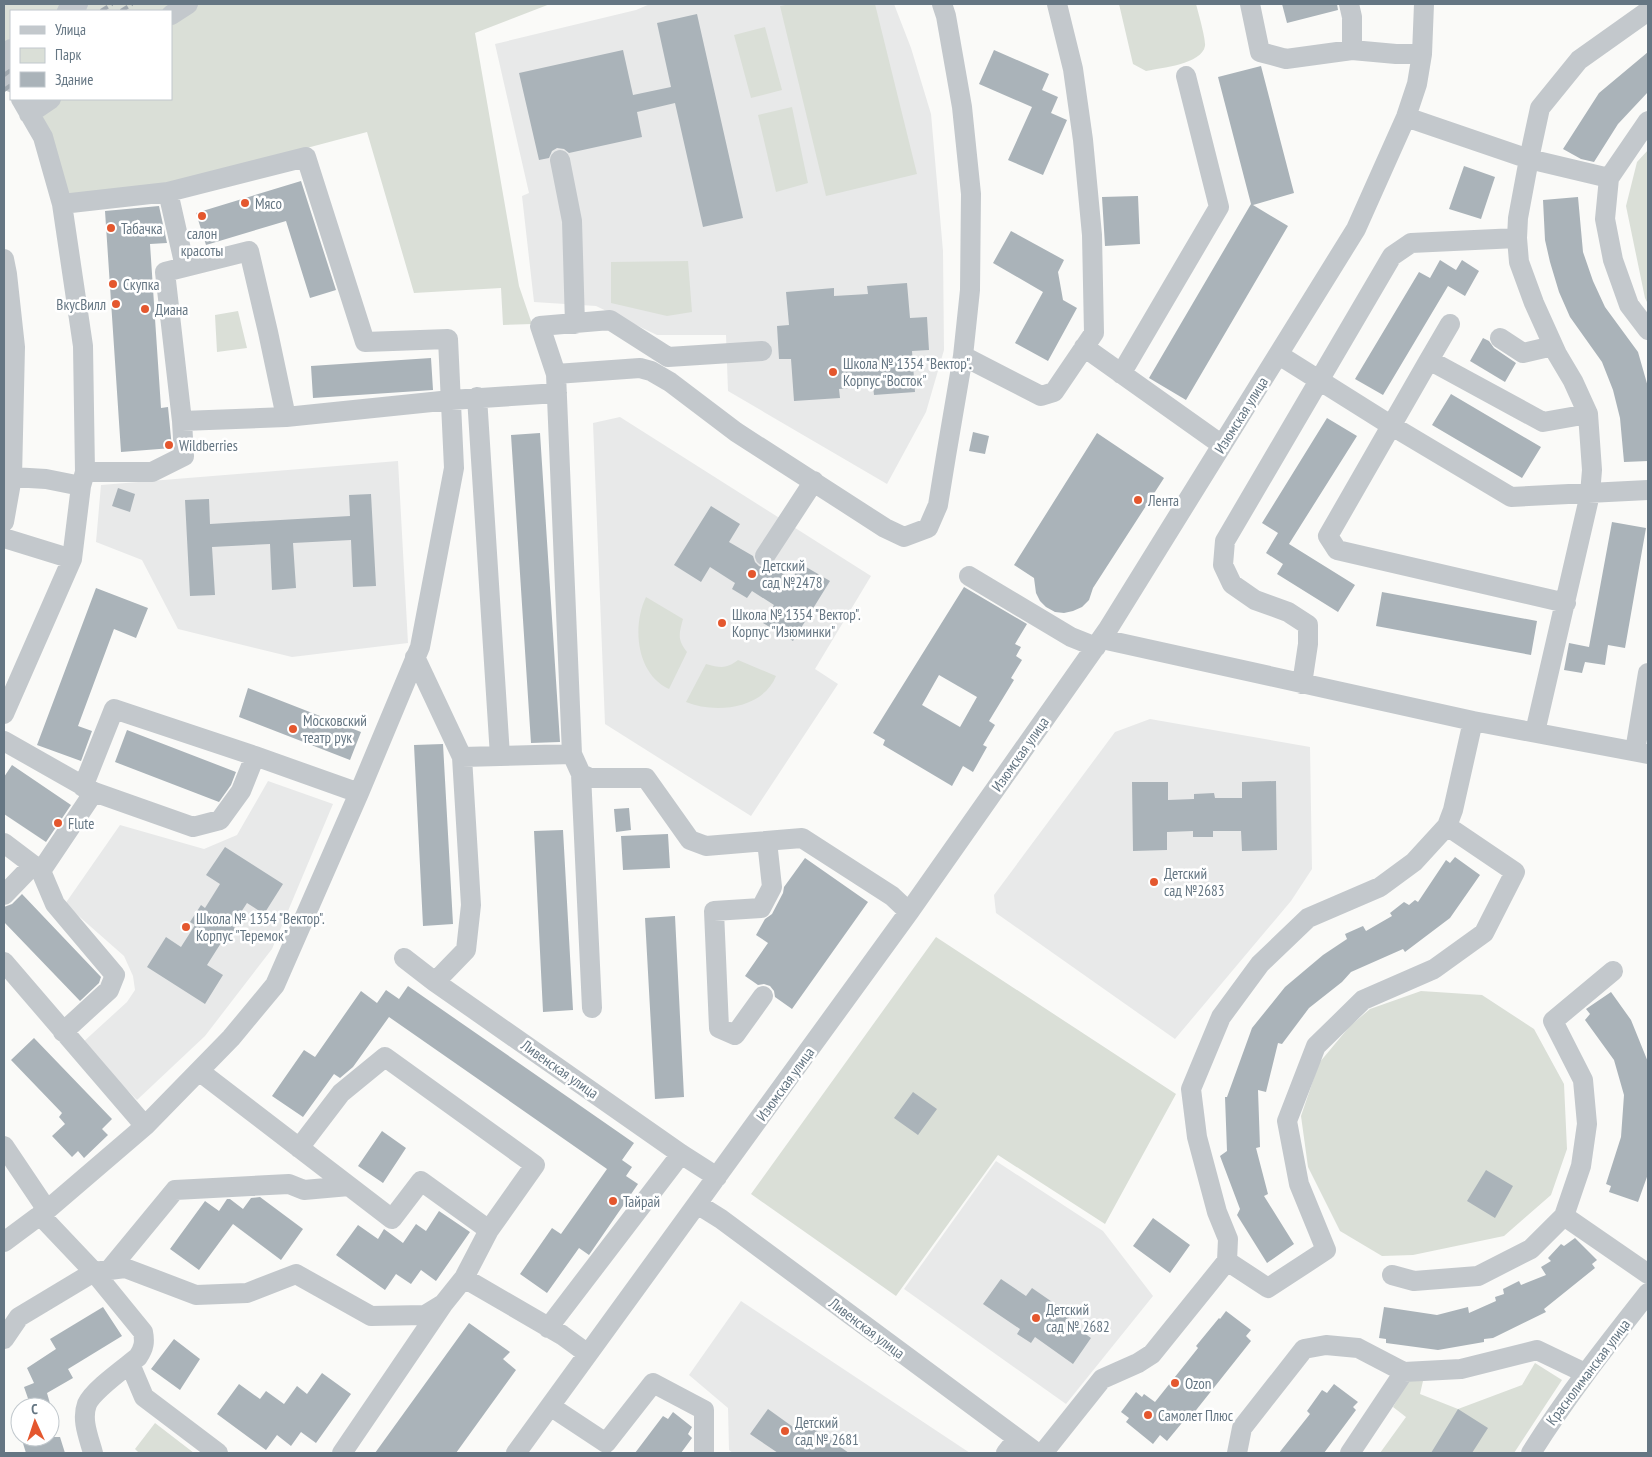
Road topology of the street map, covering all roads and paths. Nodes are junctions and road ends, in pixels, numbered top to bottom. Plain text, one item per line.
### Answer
1 (188, 4) edge
2 (942, 4) edge
3 (1057, 4) edge
4 (1250, 4) edge
5 (1349, 4) edge
6 (1424, 4) edge
7 (1648, 10) edge
8 (172, 14) edge
9 (1352, 50) junction
10 (1422, 54) junction
11 (4, 68) edge
12 (1186, 76) dead end
13 (10, 80) edge
14 (47, 100) edge
15 (25, 106) edge
16 (1406, 117) junction
17 (1648, 121) edge
18 (1529, 159) junction
19 (560, 160) dead end
20 (1609, 178) junction
21 (168, 192) junction
22 (62, 204) junction
23 (1517, 238) junction
24 (4, 259) edge
25 (184, 267) junction
26 (575, 324) junction
27 (1450, 324) dead end
28 (1648, 330) edge
29 (1500, 338) dead end
30 (1553, 346) junction
31 (1084, 348) junction
32 (762, 351) dead end
33 (1279, 355) junction
34 (963, 356) junction
35 (1429, 360) junction
36 (1122, 374) junction
37 (1320, 380) junction
38 (557, 384) junction
39 (476, 398) junction
40 (451, 400) junction
41 (1588, 414) junction
42 (286, 417) junction
43 (182, 421) junction
44 (1392, 426) junction
45 (1222, 445) junction
46 (12, 477) junction
47 (83, 479) junction
48 (814, 481) junction
49 (1648, 490) edge
50 (1590, 494) junction
51 (4, 522) edge
52 (4, 538) edge
53 (765, 556) dead end
54 (72, 559) junction
55 (969, 576) dead end
56 (1566, 603) junction
57 (1099, 643) junction
58 (415, 657) junction
59 (1648, 673) edge
60 (1302, 684) junction
61 (4, 714) edge
62 (1473, 721) junction
63 (1535, 732) junction
64 (4, 741) edge
65 (1642, 753) edge
66 (572, 754) junction
67 (255, 756) junction
68 (500, 756) junction
69 (462, 757) junction
70 (581, 774) junction
71 (88, 789) junction
72 (359, 793) junction
73 (1447, 826) junction
74 (767, 841) junction
75 (4, 843) edge
76 (37, 868) junction
77 (4, 895) edge
78 (909, 912) junction
79 (404, 958) dead end
80 (4, 962) edge
81 (1613, 971) dead end
82 (435, 982) junction
83 (763, 996) dead end
84 (592, 1008) dead end
85 (63, 1032) junction
86 (199, 1071) junction
87 (145, 1126) junction
88 (4, 1146) edge
89 (299, 1148) junction
90 (681, 1154) junction
91 (717, 1177) junction
92 (349, 1186) junction
93 (698, 1204) junction
94 (44, 1212) junction
95 (1564, 1216) junction
96 (489, 1230) junction
97 (4, 1242) edge
98 (1227, 1261) junction
99 (102, 1271) junction
100 (1648, 1274) edge
101 (1392, 1275) dead end
102 (464, 1278) junction
103 (1648, 1293) edge
104 (444, 1303) junction
105 (548, 1328) junction
106 (4, 1339) edge
107 (588, 1354) junction
108 (130, 1364) junction
109 (1404, 1372) junction
110 (1586, 1373) junction
111 (550, 1406) junction
112 (1011, 1446) edge
113 (606, 1448) edge
114 (93, 1453) edge
115 (218, 1453) edge
116 (342, 1453) edge
117 (516, 1453) edge
118 (704, 1453) edge
119 (1037, 1453) edge
120 (1043, 1453) edge
121 (1237, 1453) edge
122 (1350, 1453) edge
123 (1531, 1453) edge

1 - 8 street
2 - 34 street
3 - 31 street
4 - 9 street
5 - 9 street
6 - 10 street, Изюмская улица
7 - 18 street
9 - 10 street
10 - 16 street, Изюмская улица
11 - 13 street
12 - 36 street
14 - 15 street
15 - 22 street
16 - 18 street
16 - 33 street, Изюмская улица
17 - 20 street
18 - 20 street
18 - 23 street
19 - 26 street
20 - 28 street
21 - 22 street
21 - 25 street
21 - 40 street
22 - 47 street
23 - 30 street
23 - 37 street
24 - 46 street
25 - 42 street
25 - 43 street
26 - 32 street
26 - 38 street
27 - 35 street
29 - 30 street
30 - 41 street
31 - 34 street
31 - 36 street
33 - 37 street
33 - 45 street, Изюмская улица
34 - 48 street
35 - 41 street
35 - 44 street
36 - 45 street
37 - 44 street
37 - 60 street
38 - 39 street
38 - 48 street
38 - 66 street
39 - 40 street
39 - 68 street
40 - 42 street
40 - 58 street
41 - 50 street
42 - 43 street
43 - 47 street
44 - 50 street
44 - 56 street
45 - 57 street, Изюмская улица
46 - 47 street
46 - 51 street
47 - 54 street
48 - 53 street
49 - 50 street
50 - 56 street
52 - 54 street
54 - 61 street
55 - 57 street
56 - 63 street
57 - 60 street
57 - 78 street, Изюмская улица
58 - 69 street
58 - 72 street
59 - 65 street
60 - 62 street
62 - 63 street
62 - 73 street
63 - 65 street
64 - 71 street
66 - 68 street
66 - 70 street
67 - 71 street
67 - 71 street
67 - 72 street
68 - 69 street
69 - 82 street
70 - 74 street
70 - 84 street
71 - 76 street
72 - 86 street
73 - 98 street
73 - 98 street
74 - 78 street
74 - 83 street
75 - 76 street
76 - 77 street
76 - 85 street
78 - 91 street, Изюмская улица
79 - 82 street, Ливенская улица
80 - 85 street
81 - 95 street
82 - 90 street, Ливенская улица
85 - 87 street
86 - 87 street
86 - 89 street
87 - 94 street
88 - 94 street
89 - 92 street
89 - 96 street
90 - 91 street, Ливенская улица
90 - 105 street
91 - 93 street, Изюмская улица
92 - 96 street
92 - 99 street
93 - 107 street, Изюмская улица
93 - 112 street, Ливенская улица
94 - 97 street
94 - 99 street
95 - 100 street
95 - 101 street
96 - 102 street
98 - 120 street
99 - 104 street
99 - 106 street
99 - 108 street
102 - 104 street
102 - 105 street
103 - 110 street, Краснолиманская улица
104 - 116 street
105 - 107 street
107 - 111 street, Изюмская улица
108 - 114 street
108 - 115 street
109 - 110 street
109 - 121 street
109 - 122 street
110 - 123 street, Краснолиманская улица
111 - 113 street
111 - 117 street, Изюмская улица
112 - 119 street, Ливенская улица
113 - 118 street

